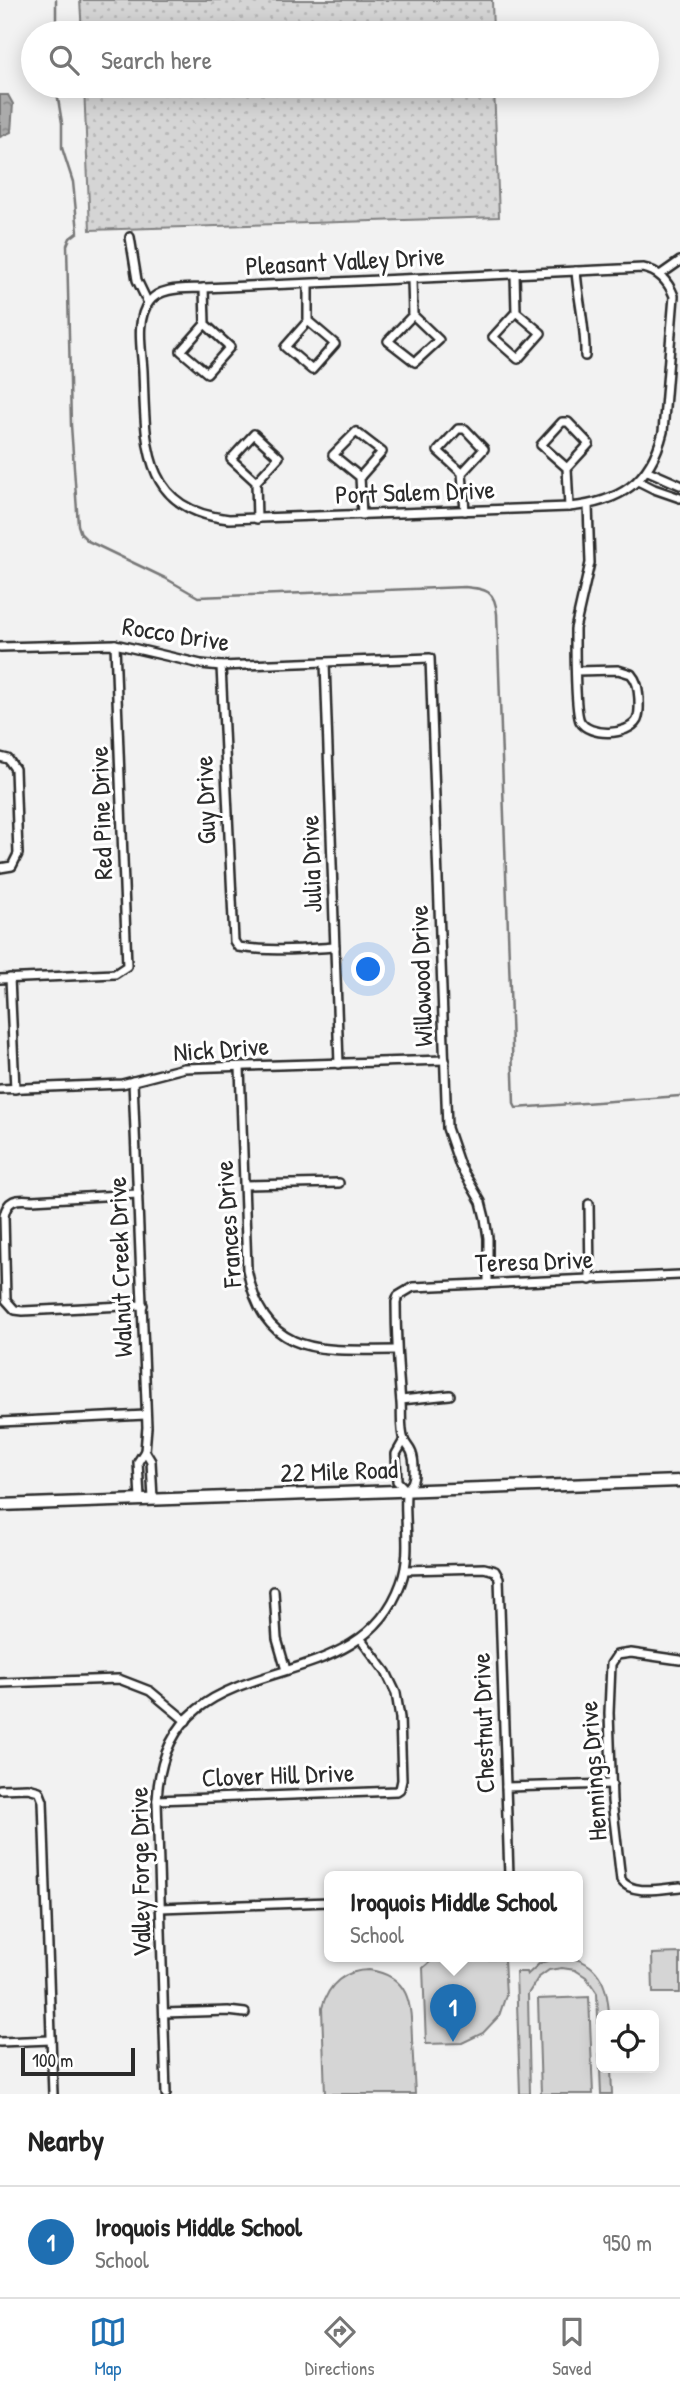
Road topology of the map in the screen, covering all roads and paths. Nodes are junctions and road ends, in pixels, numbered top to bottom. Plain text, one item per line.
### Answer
1 (130, 237) dead end
2 (680, 261) edge
3 (576, 271) junction
4 (515, 274) junction
5 (663, 278) junction
6 (412, 280) junction
7 (309, 284) junction
8 (204, 288) junction
9 (148, 303) junction
10 (516, 312) junction
11 (414, 315) junction
12 (309, 321) junction
13 (205, 324) junction
14 (585, 356) dead end
15 (566, 468) junction
16 (648, 471) junction
17 (462, 473) junction
18 (360, 477) junction
19 (638, 481) junction
20 (256, 482) junction
21 (680, 485) edge
22 (680, 498) edge
23 (588, 505) junction
24 (569, 507) junction
25 (465, 511) junction
26 (362, 515) junction
27 (257, 519) junction
28 (114, 644) junction
29 (0, 647) edge
30 (430, 658) joint
31 (325, 663) junction
32 (221, 666) junction
33 (576, 671) junction
34 (0, 757) edge
35 (0, 868) edge
36 (335, 947) junction
37 (10, 978) junction
38 (0, 979) edge
39 (445, 1060) junction
40 (339, 1064) junction
41 (240, 1067) junction
42 (133, 1081) junction
43 (15, 1088) junction
44 (0, 1089) edge
45 (339, 1183) dead end
46 (245, 1185) junction
47 (138, 1194) junction
48 (589, 1204) dead end
49 (680, 1275) edge
50 (590, 1280) junction
51 (488, 1284) junction
52 (396, 1302) joint
53 (143, 1305) junction
54 (396, 1350) junction
55 (450, 1395) dead end
56 (401, 1400) junction
57 (146, 1415) junction
58 (0, 1422) edge
59 (404, 1440) junction
60 (145, 1451) junction
61 (680, 1480) edge
62 (406, 1490) junction
63 (140, 1499) junction
64 (153, 1499) junction
65 (0, 1505) edge
66 (405, 1570) junction
67 (274, 1591) dead end
68 (361, 1639) junction
69 (680, 1660) edge
70 (286, 1670) junction
71 (0, 1683) edge
72 (186, 1721) junction
73 (612, 1784) junction
74 (506, 1787) junction
75 (0, 1789) edge
76 (157, 1800) junction
77 (509, 1871) edge
78 (680, 1888) edge
79 (324, 1902) edge
80 (160, 1908) junction
81 (164, 2013) junction
82 (245, 2013) dead end
83 (51, 2039) junction
84 (0, 2042) edge
85 (53, 2094) edge
86 (166, 2094) edge

1 - 9 street
2 - 5 street
3 - 4 street, Pleasant Valley Drive
3 - 5 street, Pleasant Valley Drive
3 - 14 street
4 - 6 street, Pleasant Valley Drive
4 - 10 street
5 - 16 street
6 - 7 street, Pleasant Valley Drive
6 - 11 street
7 - 8 street, Pleasant Valley Drive
7 - 12 street
8 - 9 street, Pleasant Valley Drive
8 - 13 street
9 - 27 street, Port Salem Drive
10 - 10 street
11 - 11 street
12 - 12 street
13 - 13 street
15 - 15 street
15 - 24 street
16 - 19 street, Port Salem Drive
16 - 21 street
17 - 17 street
17 - 25 street
18 - 18 street
18 - 26 street
19 - 22 street
19 - 23 street, Port Salem Drive
20 - 20 street
20 - 27 street
23 - 24 street, Port Salem Drive
23 - 33 street
24 - 25 street, Port Salem Drive
25 - 26 street, Port Salem Drive
26 - 27 street, Port Salem Drive
28 - 29 street, Rocco Drive
28 - 32 street, Rocco Drive
28 - 37 street, Red Pine Drive
30 - 31 street, Rocco Drive
30 - 39 street, Willowood Drive
31 - 32 street, Rocco Drive
31 - 36 street, Julia Drive
32 - 36 street, Guy Drive
33 - 33 street
34 - 35 street
36 - 40 street, Julia Drive
37 - 38 street
37 - 43 street
39 - 40 street, Nick Drive
39 - 51 street, Willowood Drive
40 - 41 street, Nick Drive
41 - 42 street, Nick Drive
41 - 46 street, Frances Drive
42 - 43 street, Nick Drive
42 - 47 street, Walnut Creek Drive
43 - 44 street, Nick Drive
45 - 46 street
46 - 54 street, Frances Drive
47 - 53 street, Walnut Creek Drive
47 - 53 street
48 - 50 street
49 - 50 street, Teresa Drive
50 - 51 street, Teresa Drive
51 - 52 street, Teresa Drive
52 - 54 street, Valley Forge Drive
53 - 57 street, Walnut Creek Drive
54 - 56 street, Valley Forge Drive
55 - 56 street
56 - 59 street, Valley Forge Drive
57 - 58 street
57 - 60 street, Walnut Creek Drive
59 - 62 street, Valley Forge Drive
59 - 62 street, Valley Forge Drive
60 - 63 street, Walnut Creek Drive
60 - 64 street, Walnut Creek Drive
61 - 62 street, 22 Mile Road
62 - 64 street, 22 Mile Road
62 - 66 street, Valley Forge Drive
63 - 64 street, 22 Mile Road
63 - 65 street, 22 Mile Road
66 - 68 street, Valley Forge Drive
66 - 74 street, Chestnut Drive
67 - 70 street
68 - 70 street, Valley Forge Drive
68 - 76 street, Clover Hill Drive
69 - 73 street, Hennings Drive
70 - 72 street, Valley Forge Drive
71 - 72 street
72 - 76 street, Valley Forge Drive
73 - 74 street
73 - 78 street, Hennings Drive
74 - 77 street, Chestnut Drive
75 - 83 street
76 - 80 street, Valley Forge Drive
79 - 80 street
80 - 81 street, Valley Forge Drive
81 - 82 street
81 - 86 street, Valley Forge Drive
83 - 84 street
83 - 85 street

